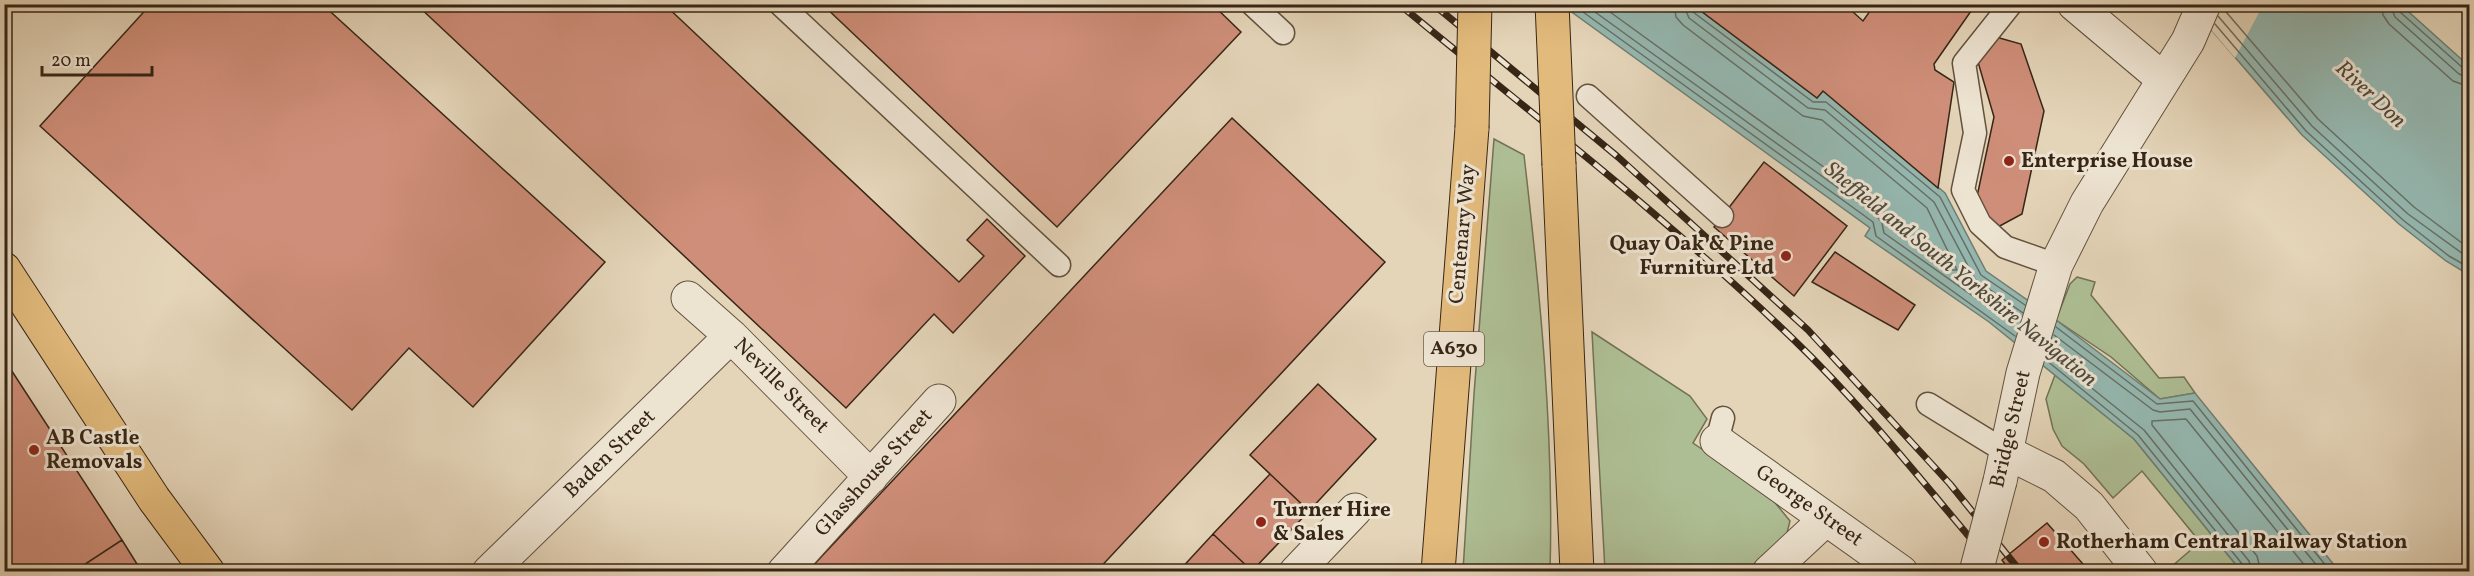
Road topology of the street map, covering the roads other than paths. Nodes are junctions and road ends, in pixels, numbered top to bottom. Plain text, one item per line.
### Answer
1 (780, 4) edge
2 (1252, 4) edge
3 (1475, 4) edge
4 (1552, 4) edge
5 (2011, 4) edge
6 (2074, 4) edge
7 (2202, 10) edge
8 (1283, 33) dead end
9 (2163, 80) junction
10 (1588, 96) dead end
11 (1722, 216) dead end
12 (1059, 265) dead end
13 (4, 269) edge
14 (2052, 275) junction
15 (688, 298) dead end
16 (731, 336) junction
17 (939, 401) dead end
18 (1928, 404) dead end
19 (1720, 430) dead end
20 (2004, 467) junction
21 (871, 477) junction
22 (1355, 510) dead end
23 (1826, 519) junction
24 (208, 572) edge
25 (489, 572) edge
26 (784, 572) edge
27 (1296, 572) edge
28 (1438, 572) edge
29 (1577, 572) edge
30 (1768, 572) edge
31 (1901, 572) edge
32 (1976, 572) edge
33 (2141, 572) edge

1 - 12 lane
2 - 8 lane
3 - 28 main road, Centenary Way / A630, bridge
4 - 29 main road, bridge
5 - 14 lane
6 - 9 street
7 - 9 street, Bridge Street
9 - 14 street, Bridge Street
10 - 11 lane
13 - 24 main road
14 - 20 street, Bridge Street
15 - 16 street, Neville Street
16 - 21 street, Neville Street
16 - 25 street, Baden Street
17 - 21 street, Glasshouse Street
18 - 20 lane
19 - 23 street, George Street
20 - 32 street, Bridge Street, bridge
20 - 33 street
21 - 26 street, Glasshouse Street
22 - 27 street
23 - 30 street
23 - 31 street, George Street

